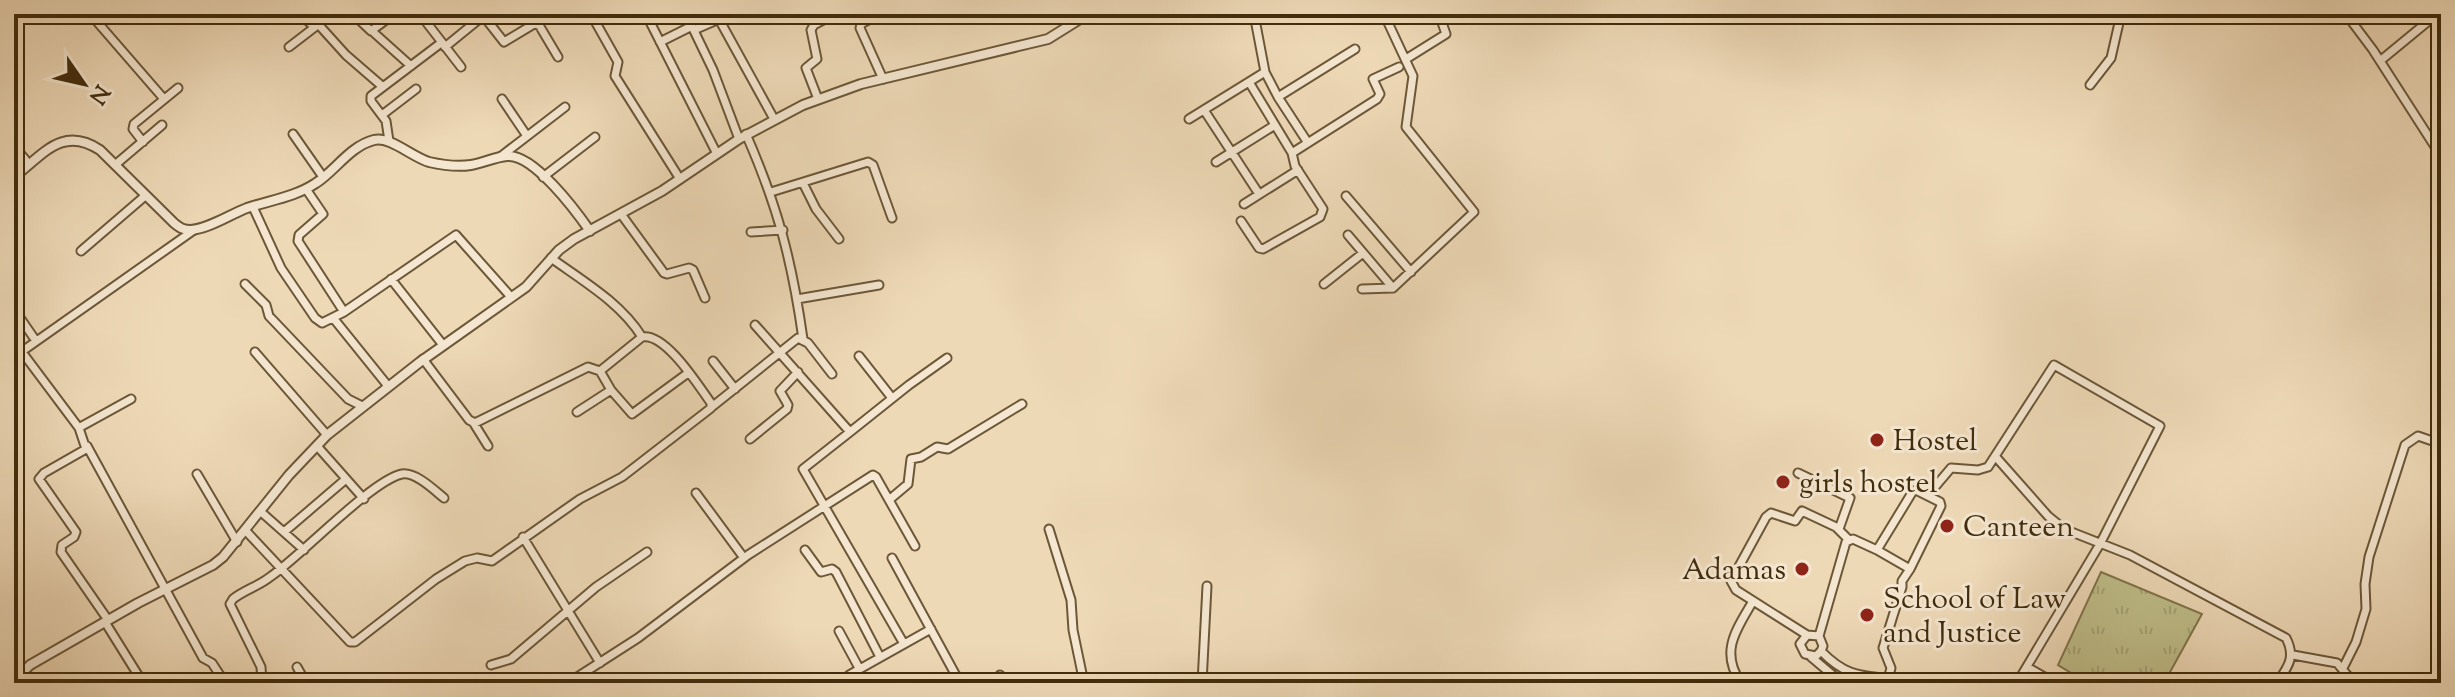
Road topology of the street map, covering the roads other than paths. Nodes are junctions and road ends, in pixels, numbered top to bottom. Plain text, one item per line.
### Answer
1 (299, 14) edge
2 (332, 14) edge
3 (353, 14) edge
4 (394, 14) edge
5 (420, 14) edge
6 (591, 14) edge
7 (646, 14) edge
8 (686, 14) edge
9 (814, 14) edge
10 (835, 14) edge
11 (880, 14) edge
12 (1088, 14) edge
13 (1254, 14) edge
14 (1384, 14) edge
15 (1439, 14) edge
16 (2121, 14) edge
17 (2346, 14) edge
18 (2437, 14) edge
19 (482, 15) edge
20 (92, 16) dead end
21 (1073, 18) edge
22 (818, 23) junction
23 (317, 26) junction
24 (693, 28) junction
25 (372, 31) junction
26 (660, 42) junction
27 (443, 45) junction
28 (289, 47) dead end
29 (1355, 49) dead end
30 (558, 57) dead end
31 (1406, 59) junction
32 (2380, 61) junction
33 (411, 66) junction
34 (461, 67) dead end
35 (1399, 67) dead end
36 (1265, 72) junction
37 (883, 79) junction
38 (1249, 82) junction
39 (2090, 85) dead end
40 (383, 87) junction
41 (178, 88) dead end
42 (416, 89) dead end
43 (1278, 97) junction
44 (164, 99) junction
45 (502, 99) dead end
46 (818, 99) junction
47 (565, 107) dead end
48 (1204, 110) junction
49 (382, 115) junction
50 (774, 119) junction
51 (1189, 119) dead end
52 (162, 125) dead end
53 (1275, 125) junction
54 (293, 134) dead end
55 (527, 136) junction
56 (595, 137) dead end
57 (743, 137) junction
58 (389, 141) junction
59 (143, 142) junction
60 (1308, 143) junction
61 (14, 146) edge
62 (1232, 152) junction
63 (1292, 153) junction
64 (717, 154) junction
65 (2441, 156) edge
66 (499, 158) junction
67 (1216, 162) dead end
68 (29, 164) junction
69 (115, 165) junction
70 (1298, 170) junction
71 (14, 177) edge
72 (323, 177) junction
73 (543, 177) junction
74 (680, 179) junction
75 (803, 183) junction
76 (306, 189) junction
77 (771, 192) junction
78 (1259, 194) junction
79 (145, 196) junction
80 (1346, 196) dead end
81 (1244, 204) dead end
82 (253, 207) junction
83 (621, 214) junction
84 (892, 218) dead end
85 (1241, 221) dead end
86 (194, 230) junction
87 (783, 230) junction
88 (590, 231) junction
89 (751, 232) dead end
90 (1348, 235) dead end
91 (839, 239) dead end
92 (81, 251) dead end
93 (1363, 253) junction
94 (551, 258) junction
95 (1411, 272) junction
96 (391, 279) junction
97 (245, 284) dead end
98 (1324, 284) dead end
99 (879, 285) dead end
100 (1393, 288) junction
101 (1362, 289) dead end
102 (511, 297) junction
103 (705, 298) dead end
104 (797, 299) junction
105 (14, 309) edge
106 (344, 312) junction
107 (334, 319) junction
108 (755, 325) dead end
109 (642, 337) junction
110 (803, 339) junction
111 (36, 341) junction
112 (443, 345) junction
113 (22, 352) junction
114 (255, 352) dead end
115 (780, 352) junction
116 (859, 356) dead end
117 (14, 357) edge
118 (947, 358) dead end
119 (423, 359) junction
120 (713, 361) dead end
121 (600, 371) junction
122 (798, 372) junction
123 (688, 373) junction
124 (832, 374) dead end
125 (388, 386) junction
126 (735, 389) junction
127 (611, 390) junction
128 (892, 398) junction
129 (131, 399) dead end
130 (1022, 404) dead end
131 (362, 406) junction
132 (713, 406) junction
133 (577, 412) dead end
134 (473, 422) junction
135 (79, 428) junction
136 (850, 432) junction
137 (327, 435) junction
138 (750, 439) dead end
139 (2441, 444) edge
140 (87, 446) junction
141 (317, 446) junction
142 (488, 446) dead end
143 (1995, 456) junction
144 (1798, 473) dead end
145 (197, 474) dead end
146 (346, 479) junction
147 (1916, 490) junction
148 (696, 493) dead end
149 (444, 498) dead end
150 (364, 499) junction
151 (889, 500) junction
152 (825, 505) junction
153 (260, 511) junction
154 (1049, 529) dead end
155 (1839, 529) junction
156 (246, 531) junction
157 (284, 532) junction
158 (523, 537) junction
159 (1849, 540) junction
160 (237, 542) junction
161 (2100, 544) junction
162 (915, 546) dead end
163 (304, 550) junction
164 (805, 550) dead end
165 (1877, 550) junction
166 (647, 552) dead end
167 (744, 558) junction
168 (892, 558) dead end
169 (282, 568) junction
170 (1910, 569) junction
171 (1207, 586) dead end
172 (165, 590) junction
173 (1753, 601) junction
174 (567, 614) junction
175 (106, 621) junction
176 (931, 629) junction
177 (839, 631) dead end
178 (1807, 635) junction
179 (1819, 636) junction
180 (904, 644) junction
181 (1821, 651) junction
182 (2293, 655) junction
183 (1810, 656) junction
184 (880, 657) junction
185 (600, 663) junction
186 (491, 665) dead end
187 (14, 667) edge
188 (297, 667) dead end
189 (2027, 667) junction
190 (859, 668) junction
191 (2343, 668) junction
192 (849, 675) dead end
193 (20, 680) edge
194 (1888, 680) edge
195 (143, 683) edge
196 (225, 683) edge
197 (262, 683) edge
198 (306, 683) edge
199 (568, 683) edge
200 (960, 683) edge
201 (1084, 683) edge
202 (1202, 683) edge
203 (1741, 683) edge
204 (1849, 683) edge
205 (1912, 683) edge
206 (2017, 683) edge
207 (2055, 683) edge
208 (2277, 683) edge
209 (2360, 683) edge
210 (2382, 683) edge
211 (2393, 683) edge

1 - 23 street
2 - 23 street
3 - 25 street
4 - 25 street
5 - 27 street
6 - 74 street
7 - 26 street
8 - 24 street
9 - 22 street
10 - 22 street
11 - 37 street
12 - 21 street
13 - 36 street
14 - 31 street
15 - 31 street
16 - 39 street
17 - 32 street
18 - 32 street
19 - 27 street
19 - 30 street
20 - 44 street
21 - 37 street
22 - 46 street
23 - 28 street
23 - 40 street
24 - 26 street
24 - 50 street
24 - 57 street
25 - 33 street
26 - 64 street
27 - 33 street
27 - 34 street
29 - 43 street
31 - 95 street
32 - 65 street
33 - 40 street
35 - 60 street
36 - 38 street
36 - 43 street
37 - 46 street
38 - 48 street
38 - 53 street
40 - 49 street
41 - 44 street
42 - 49 street
43 - 60 street
44 - 59 street
45 - 55 street
46 - 50 street
47 - 55 street
48 - 51 street
48 - 62 street
49 - 58 street
50 - 57 street
52 - 59 street
53 - 62 street
53 - 63 street
54 - 72 street
55 - 66 street
56 - 73 street
57 - 64 street
57 - 77 street
58 - 66 street
58 - 72 street
59 - 69 street
60 - 63 street
61 - 68 street
62 - 67 street
62 - 78 street
63 - 70 street
64 - 74 street
66 - 73 street
68 - 69 street
68 - 71 street
69 - 79 street
70 - 78 street
70 - 85 street
72 - 76 street
73 - 88 street
74 - 83 street
75 - 77 street
75 - 84 street
75 - 91 street
76 - 82 street
76 - 106 street
77 - 87 street
78 - 81 street
79 - 86 street
79 - 92 street
80 - 95 street
82 - 86 street
82 - 107 street
83 - 88 street
83 - 103 street
86 - 111 street
87 - 89 street
87 - 104 street
88 - 94 street
90 - 93 street
93 - 98 street
93 - 100 street
94 - 102 street
94 - 109 street
95 - 100 street
96 - 102 street
96 - 106 street
96 - 112 street
97 - 131 street
99 - 104 street
100 - 101 street
102 - 112 street
104 - 110 street
105 - 111 street
106 - 107 street
107 - 125 street
108 - 115 street
109 - 121 street
109 - 123 street
110 - 115 street
110 - 124 street
111 - 113 street
112 - 119 street
113 - 117 street
113 - 135 street
114 - 137 street
115 - 122 street
115 - 126 street
116 - 128 street
118 - 128 street
119 - 125 street
119 - 134 street
120 - 126 street
121 - 127 street
121 - 134 street
122 - 136 street
122 - 138 street
123 - 127 street
123 - 132 street
125 - 131 street
126 - 132 street
127 - 133 street
128 - 136 street
129 - 135 street
130 - 151 street
131 - 137 street
132 - 158 street
134 - 142 street
135 - 140 street
136 - 152 street
137 - 141 street
139 - 191 street
140 - 172 street
140 - 175 street
141 - 146 street
141 - 153 street
143 - 147 street
143 - 161 street
143 - 161 street
144 - 155 street
145 - 160 street
146 - 150 street
146 - 157 street
147 - 165 street
147 - 170 street
148 - 167 street
149 - 150 street
150 - 163 street
151 - 152 street
151 - 162 street
152 - 167 street
152 - 180 street
153 - 156 street
153 - 157 street
154 - 201 street
155 - 159 street
155 - 173 street
156 - 160 street
156 - 169 street
157 - 163 street
158 - 169 street
158 - 174 street
159 - 165 street
159 - 179 street
160 - 172 street
161 - 182 street
161 - 189 street
163 - 169 street
164 - 184 street
165 - 170 street
166 - 174 street
167 - 185 street
168 - 176 street
169 - 197 street
170 - 194 street
171 - 202 street
172 - 175 street
172 - 196 street
173 - 178 street
173 - 203 street
174 - 185 street
174 - 186 street
175 - 193 street
175 - 195 street
176 - 180 street
176 - 200 street
177 - 190 street
178 - 179 street
178 - 183 street
179 - 181 street
180 - 184 street
181 - 183 street
181 - 194 street
182 - 191 street
182 - 208 street
183 - 204 street
184 - 190 street
185 - 199 street
187 - 193 street
188 - 198 street
189 - 206 street
189 - 207 street
190 - 192 street
191 - 209 street
194 - 205 street
210 - 211 street

